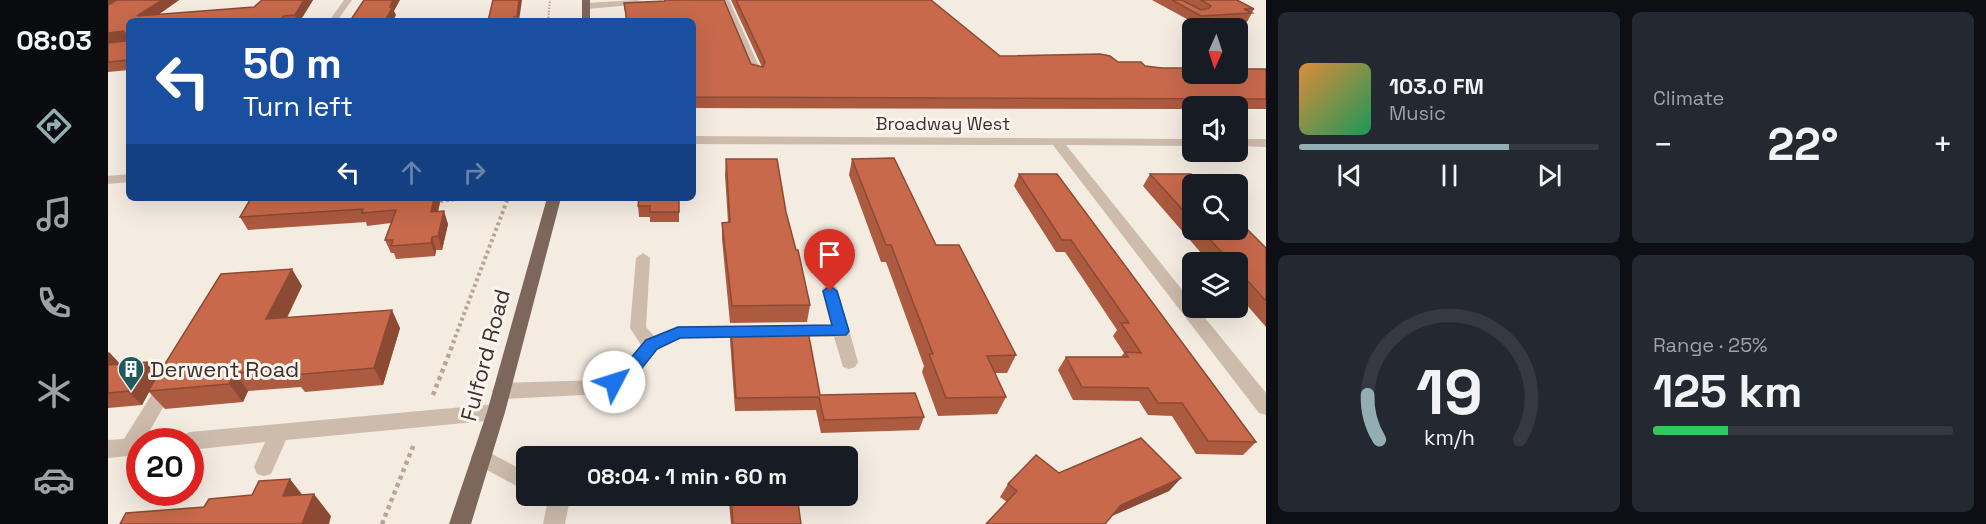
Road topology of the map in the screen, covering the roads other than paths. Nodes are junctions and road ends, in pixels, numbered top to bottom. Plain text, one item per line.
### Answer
1 (348, 0) edge
2 (724, 0) edge
3 (658, 2) edge
4 (586, 3) edge
5 (335, 18) edge
6 (757, 73) edge
7 (696, 140) edge
8 (1057, 142) junction
9 (1182, 142) edge
10 (1248, 142) edge
11 (1266, 143) edge
12 (126, 178) edge
13 (108, 180) edge
14 (553, 201) edge
15 (643, 258) dead end
16 (830, 291) dead end
17 (841, 331) junction
18 (651, 345) junction
19 (849, 362) dead end
20 (178, 365) edge
21 (501, 391) junction
22 (1266, 407) edge
23 (496, 412) junction
24 (145, 428) edge
25 (279, 433) junction
26 (204, 440) edge
27 (126, 447) edge
28 (108, 449) edge
29 (481, 457) junction
30 (264, 467) dead end
31 (516, 476) edge
32 (558, 506) edge
33 (459, 524) edge
34 (554, 524) edge

1 - 5 street
2 - 6 street
3 - 4 street
7 - 8 street, Broadway West
8 - 9 street, Broadway West
8 - 22 street
10 - 11 street
12 - 13 street
14 - 21 main road, Fulford Road
15 - 18 street
16 - 17 street
17 - 18 street
17 - 19 street
18 - 21 street
20 - 24 street
21 - 23 main road, Fulford Road
23 - 25 street
23 - 29 main road, Fulford Road
25 - 26 street
25 - 30 street
27 - 28 street
29 - 31 street
29 - 33 main road, Fulford Road
32 - 34 street

